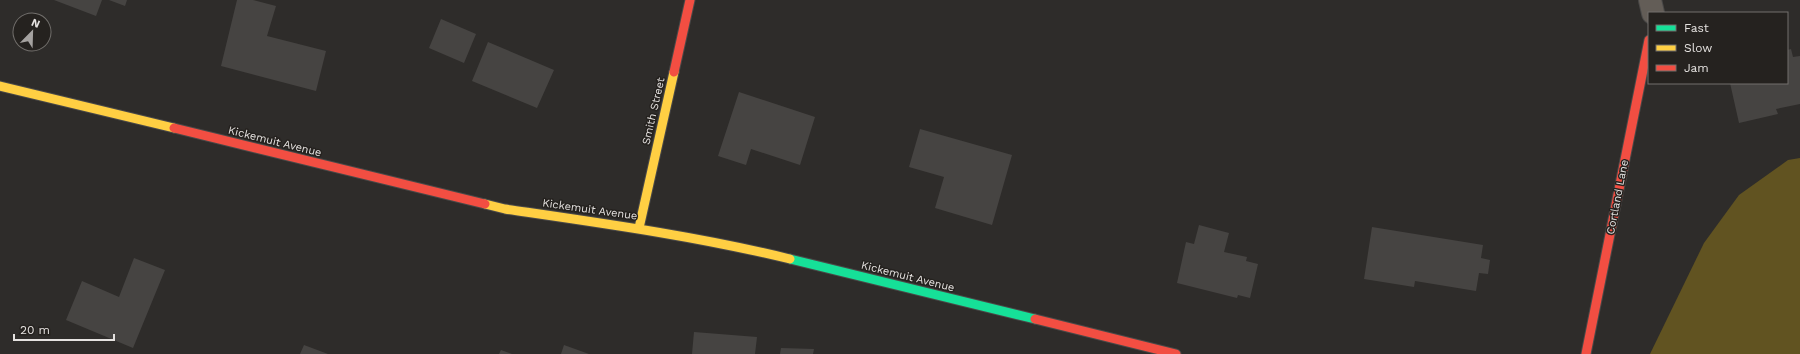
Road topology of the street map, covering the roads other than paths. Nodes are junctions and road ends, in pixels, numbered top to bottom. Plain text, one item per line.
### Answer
1 (690, 0) edge
2 (1650, 0) edge
3 (1652, 12) edge
4 (1648, 45) edge
5 (0, 86) edge
6 (639, 228) junction
7 (1176, 354) edge
8 (1586, 354) edge

1 - 6 street, Smith Street
2 - 3 street
4 - 8 street, Cortland Lane
5 - 6 street, Kickemuit Avenue
6 - 7 street, Kickemuit Avenue

